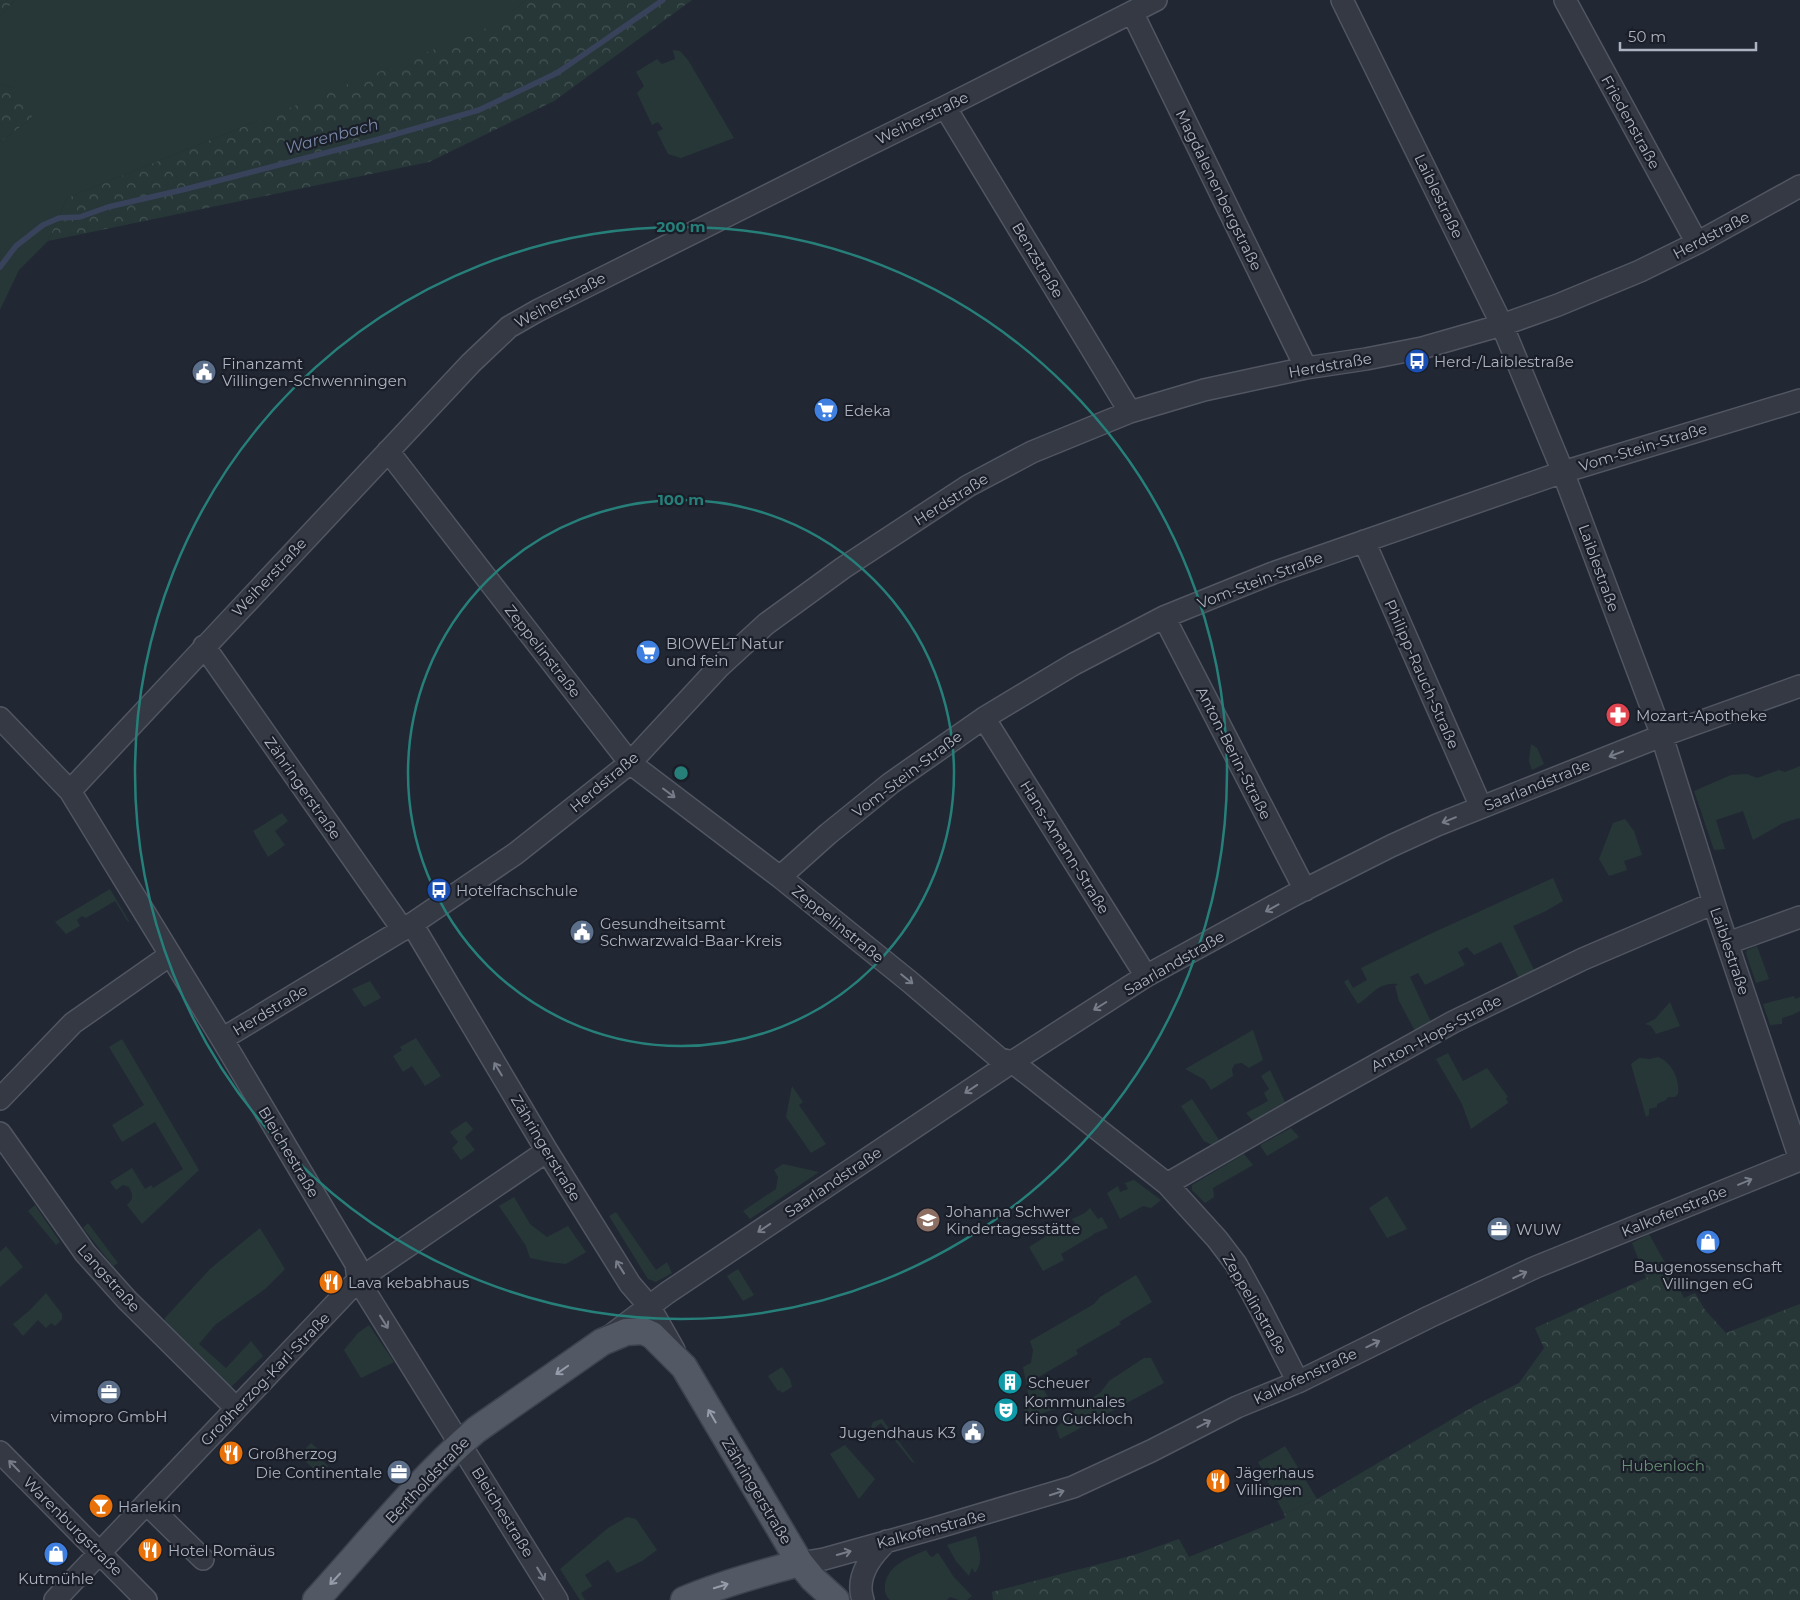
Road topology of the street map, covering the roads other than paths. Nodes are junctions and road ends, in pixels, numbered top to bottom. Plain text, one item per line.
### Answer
1 (1156, 0) edge
2 (1342, 0) edge
3 (1565, 0) edge
4 (1132, 12) junction
5 (945, 107) junction
6 (1800, 186) edge
7 (1697, 243) junction
8 (1502, 324) junction
9 (1306, 368) junction
10 (1799, 405) edge
11 (1130, 412) junction
12 (388, 451) junction
13 (1563, 472) junction
14 (1364, 541) junction
15 (1164, 617) junction
16 (204, 646) junction
17 (1800, 686) edge
18 (0, 718) edge
19 (984, 718) junction
20 (1661, 736) junction
21 (630, 763) junction
22 (70, 791) junction
23 (1480, 807) junction
24 (780, 878) junction
25 (1305, 890) junction
26 (1714, 903) junction
27 (1800, 917) edge
28 (408, 927) junction
29 (1728, 943) junction
30 (170, 954) junction
31 (1146, 976) junction
32 (222, 1039) junction
33 (1012, 1062) junction
34 (0, 1099) edge
35 (0, 1133) edge
36 (547, 1151) junction
37 (1800, 1159) edge
38 (1168, 1184) junction
39 (358, 1280) junction
40 (649, 1306) junction
41 (602, 1342) junction
42 (684, 1367) junction
43 (1298, 1382) junction
44 (236, 1408) junction
45 (460, 1443) junction
46 (0, 1452) edge
47 (147, 1504) junction
48 (887, 1541) junction
49 (100, 1554) junction
50 (203, 1559) dead end
51 (800, 1563) junction
52 (55, 1600) edge
53 (146, 1600) edge
54 (316, 1600) edge
55 (557, 1600) edge
56 (684, 1600) edge
57 (836, 1600) edge
58 (863, 1600) edge

1 - 4 street, Weiherstraße
2 - 8 street, Laiblestraße
3 - 7 street, Friedenstraße
4 - 5 street, Weiherstraße
4 - 9 street, Magdalenenbergstraße
5 - 11 street, Benzstraße
5 - 12 street, Weiherstraße
6 - 7 street, Herdstraße
7 - 8 street, Herdstraße
8 - 9 street, Herdstraße
8 - 13 street, Laiblestraße
9 - 11 street, Herdstraße
10 - 13 street, Vom-Stein-Straße
11 - 21 street, Herdstraße
12 - 16 street, Weiherstraße
12 - 21 street, Zeppelinstraße
13 - 14 street, Vom-Stein-Straße
13 - 20 street, Laiblestraße
14 - 15 street, Vom-Stein-Straße
14 - 23 street, Philipp-Rauch-Straße
15 - 19 street, Vom-Stein-Straße
15 - 25 street, Anton-Berin-Straße
16 - 22 street, Weiherstraße
16 - 28 street, Zähringerstraße
17 - 20 street, Saarlandstraße
18 - 22 street, Bleichestraße
19 - 24 street, Vom-Stein-Straße
19 - 31 street, Hans-Amann-Straße
20 -> 23 street, Saarlandstraße
20 - 26 street, Laiblestraße
21 -> 24 street, Zeppelinstraße
21 - 28 street, Herdstraße
22 - 30 street, Bleichestraße
23 -> 25 street, Saarlandstraße
24 -> 33 street, Zeppelinstraße
25 -> 31 street, Saarlandstraße
26 - 29 street, Laiblestraße
26 - 38 street, Anton-Hops-Straße
27 - 29 street
28 - 32 street, Herdstraße
36 -> 28 street, Zähringerstraße
29 - 37 street, Laiblestraße
30 - 32 street, Bleichestraße
30 - 34 street
31 -> 33 street, Saarlandstraße
32 - 39 street, Bleichestraße
33 - 38 street, Zeppelinstraße
33 -> 40 street, Saarlandstraße
35 - 44 street, Langstraße
36 - 39 street, Großherzog-Karl-Straße
40 -> 36 street, Zähringerstraße
43 -> 37 street, Kalkofenstraße
38 - 43 street, Zeppelinstraße
39 - 44 street, Großherzog-Karl-Straße
39 -> 45 street, Bleichestraße
40 - 41 street, Saarlandstraße
40 - 42 street, Zähringerstraße
41 - 42 main road, Zähringerstraße
41 -> 45 main road, Bertholdstraße
51 -> 42 main road, Zähringerstraße
48 -> 43 street, Kalkofenstraße
44 - 47 street, Großherzog-Karl-Straße
45 -> 54 main road, Bertholdstraße
45 -> 55 street, Bleichestraße
49 -> 46 street, Warenburgstraße
47 - 49 street, Großherzog-Karl-Straße
47 - 50 street
51 -> 48 street, Kalkofenstraße
48 - 58 street
49 - 52 street, Großherzog-Karl-Straße
49 - 53 street, Warenburgstraße
56 -> 51 main road
51 - 57 main road, Zähringerstraße

